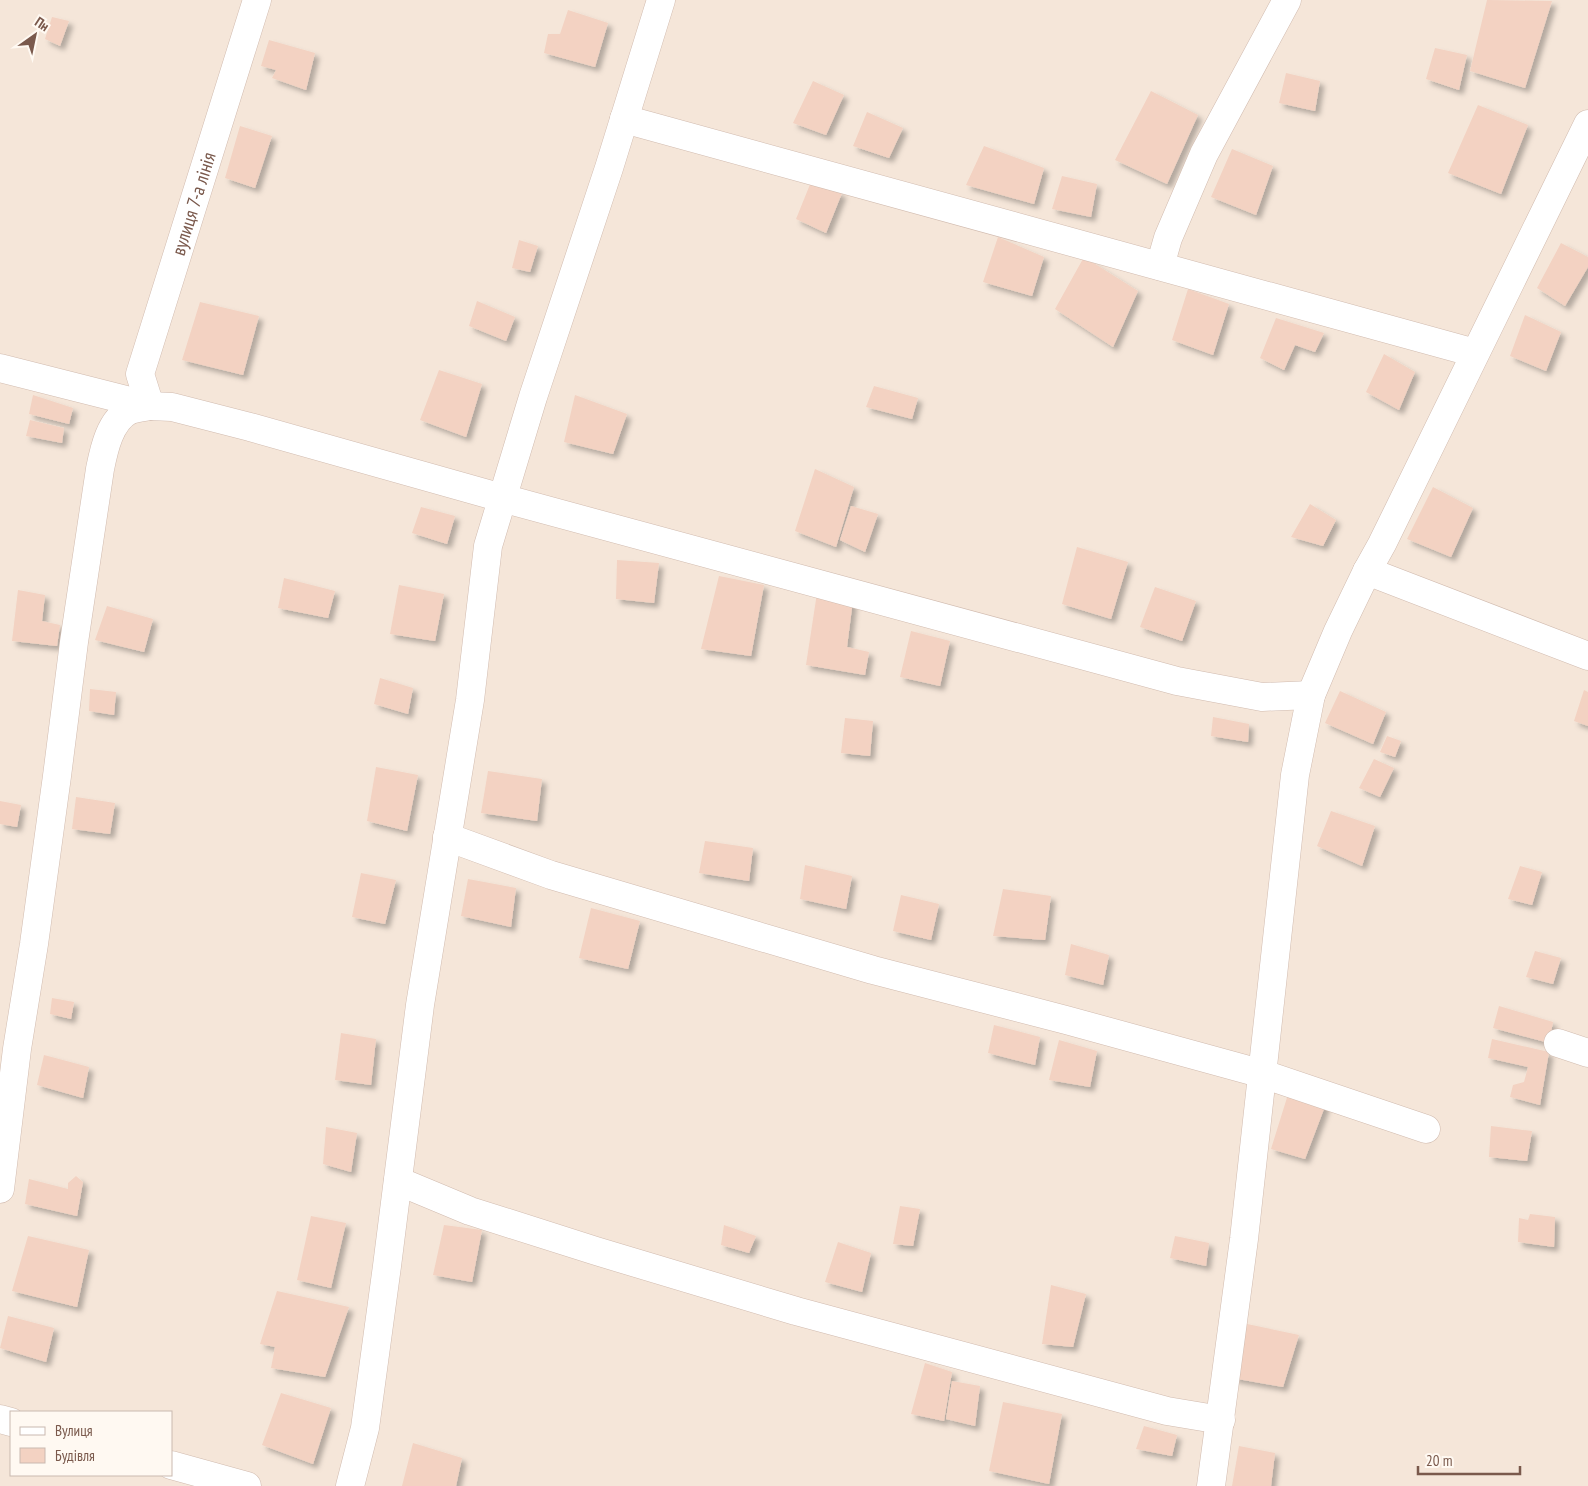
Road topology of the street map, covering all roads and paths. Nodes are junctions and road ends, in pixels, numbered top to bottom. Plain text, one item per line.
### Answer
1 (257, 0) edge
2 (661, 0) edge
3 (1287, 0) edge
4 (624, 119) junction
5 (1588, 124) edge
6 (1160, 266) junction
7 (1475, 353) junction
8 (0, 368) edge
9 (150, 406) junction
10 (502, 498) junction
11 (1367, 571) junction
12 (1588, 656) edge
13 (1311, 695) junction
14 (448, 837) junction
15 (1558, 1043) dead end
16 (1588, 1052) edge
17 (1263, 1074) junction
18 (1426, 1129) dead end
19 (398, 1181) junction
20 (0, 1189) edge
21 (1221, 1420) junction
22 (172, 1465) edge
23 (248, 1486) edge
24 (350, 1486) edge
25 (1211, 1486) edge

1 - 9 street, вулиця 7-а лінія
2 - 4 street
3 - 6 street
4 - 6 street
4 - 10 street
5 - 7 street
6 - 7 street
7 - 11 street
8 - 9 street
9 - 10 street
9 - 20 street
10 - 13 street
10 - 14 street
11 - 12 street
11 - 13 street
13 - 17 street
14 - 17 street
14 - 19 street
15 - 16 street
17 - 18 street
17 - 21 street
19 - 21 street
19 - 24 street
21 - 25 street
22 - 23 street

